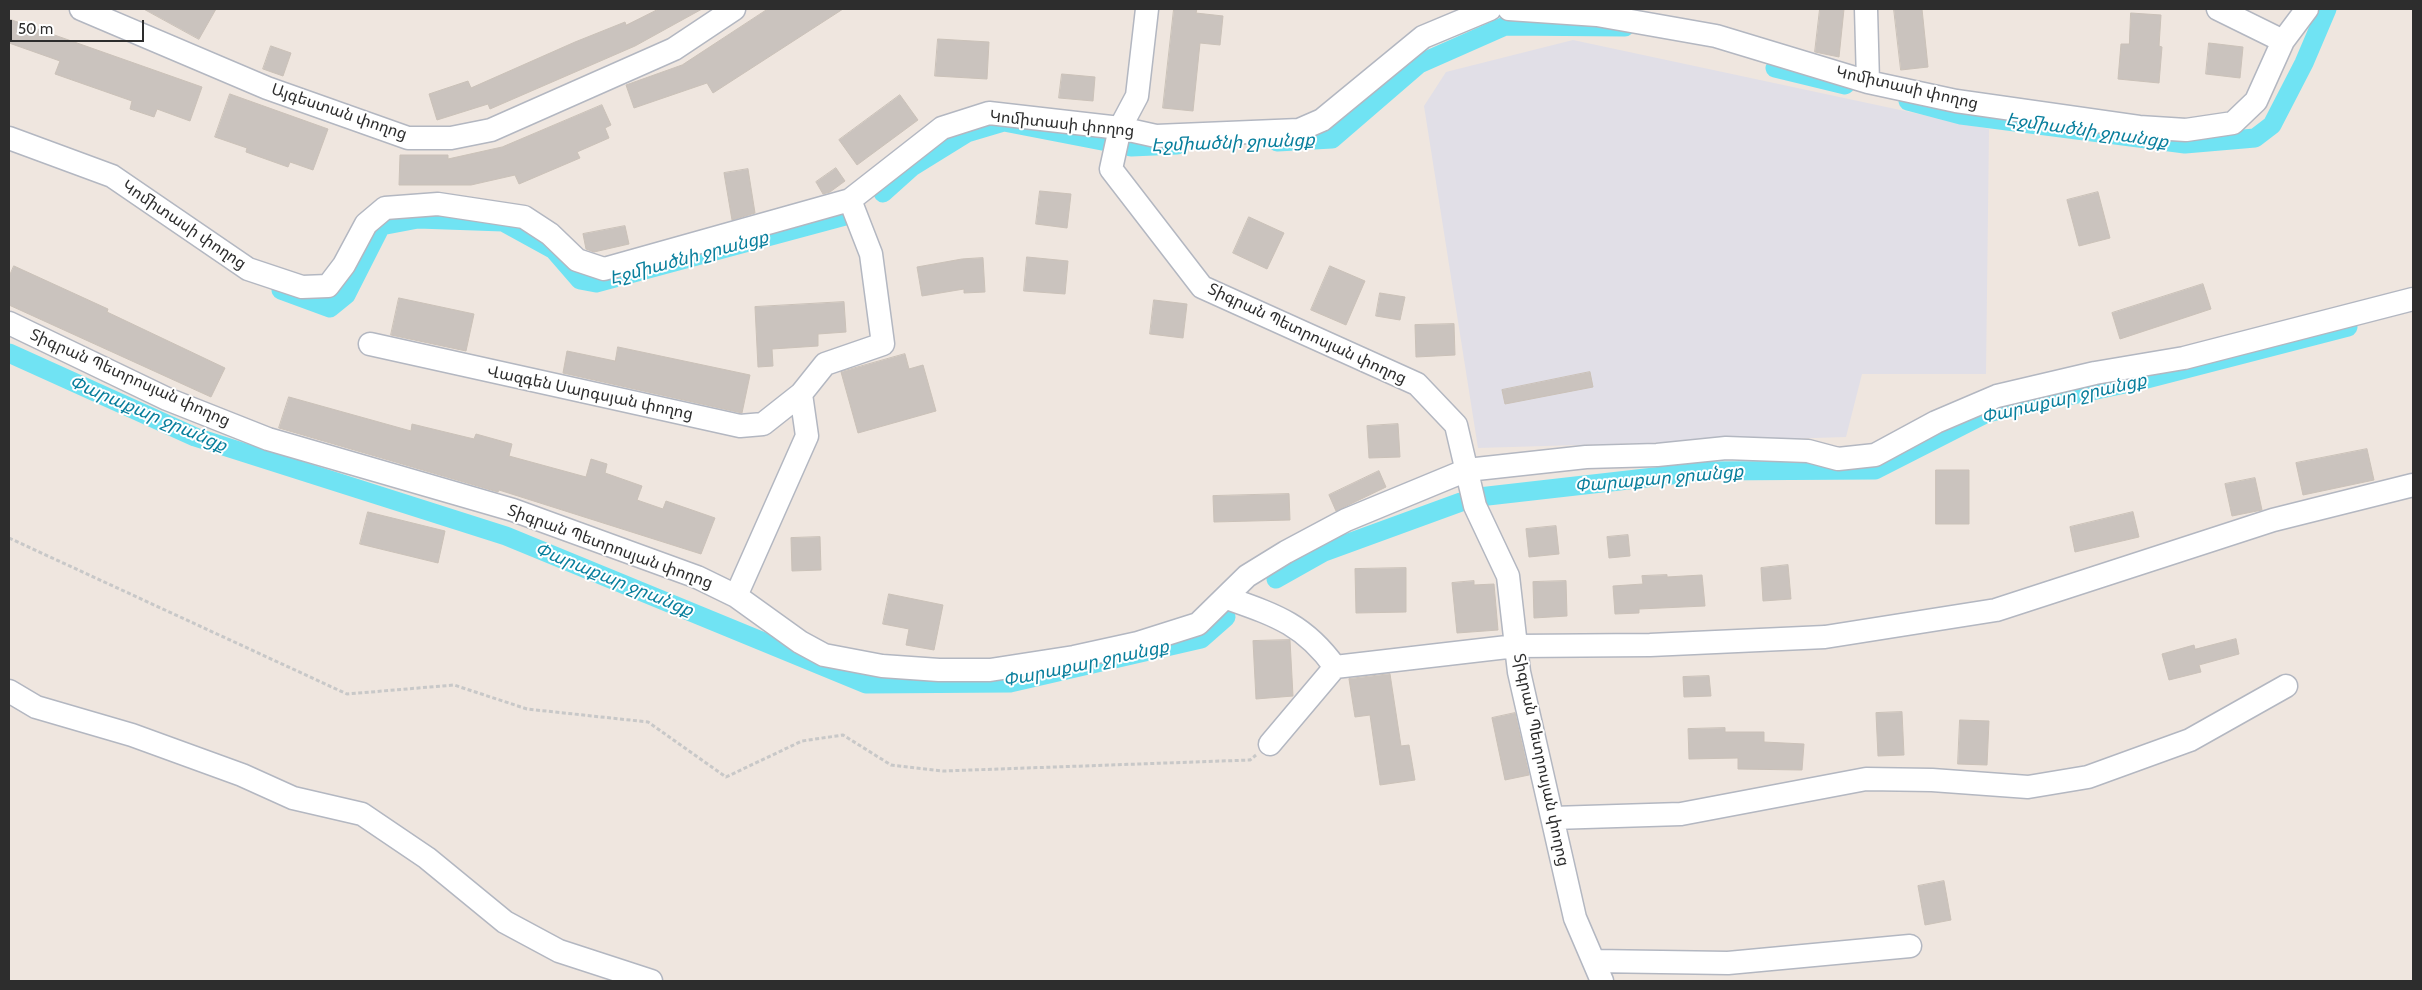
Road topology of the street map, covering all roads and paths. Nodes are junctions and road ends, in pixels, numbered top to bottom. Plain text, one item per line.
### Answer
1 (81, 9) edge
2 (734, 9) edge
3 (1147, 9) edge
4 (1490, 9) edge
5 (1509, 9) edge
6 (1866, 9) edge
7 (2218, 9) edge
8 (2307, 9) edge
9 (2283, 41) junction
10 (1868, 82) junction
11 (1120, 128) junction
12 (9, 138) edge
13 (850, 200) junction
14 (2413, 300) edge
15 (9, 323) edge
16 (370, 344) dead end
17 (801, 394) junction
18 (1467, 470) junction
19 (2413, 485) edge
20 (9, 538) edge
21 (736, 596) junction
22 (1227, 598) junction
23 (1516, 646) junction
24 (1335, 667) junction
25 (2286, 686) dead end
26 (9, 691) edge
27 (1270, 744) joint
28 (1553, 818) junction
29 (1910, 946) dead end
30 (1598, 971) edge
31 (651, 981) edge

1 - 2 street, Այգեստան փողոց
3 - 11 street
4 - 11 street, Կոմիտասի փողոց
5 - 10 street, Կոմիտասի փողոց
6 - 10 street
7 - 9 street
8 - 9 street, Կոմիտասի փողոց
9 - 10 street, Կոմիտասի փողոց
11 - 13 street, Կոմիտասի փողոց
11 - 18 street, Տիգրան Պետրոսյան փողոց
12 - 13 street, Կոմիտասի փողոց
13 - 17 street, Վազգեն Սարգսյան փողոց
14 - 18 street, Տիգրան Պետրոսյան փողոց
15 - 21 street, Տիգրան Պետրոսյան փողոց
16 - 17 street, Վազգեն Սարգսյան փողոց
17 - 21 street
18 - 22 street, Տիգրան Պետրոսյան փողոց
18 - 23 street, Տիգրան Պետրոսյան փողոց
19 - 23 street
20 - 27 path
21 - 22 street, Տիգրան Պետրոսյան փողոց
22 - 24 street
23 - 24 street
23 - 28 street, Տիգրան Պետրոսյան փողոց
24 - 27 street
25 - 28 street
26 - 31 street
28 - 30 street, Տիգրան Պետրոսյան փողոց
29 - 30 street

